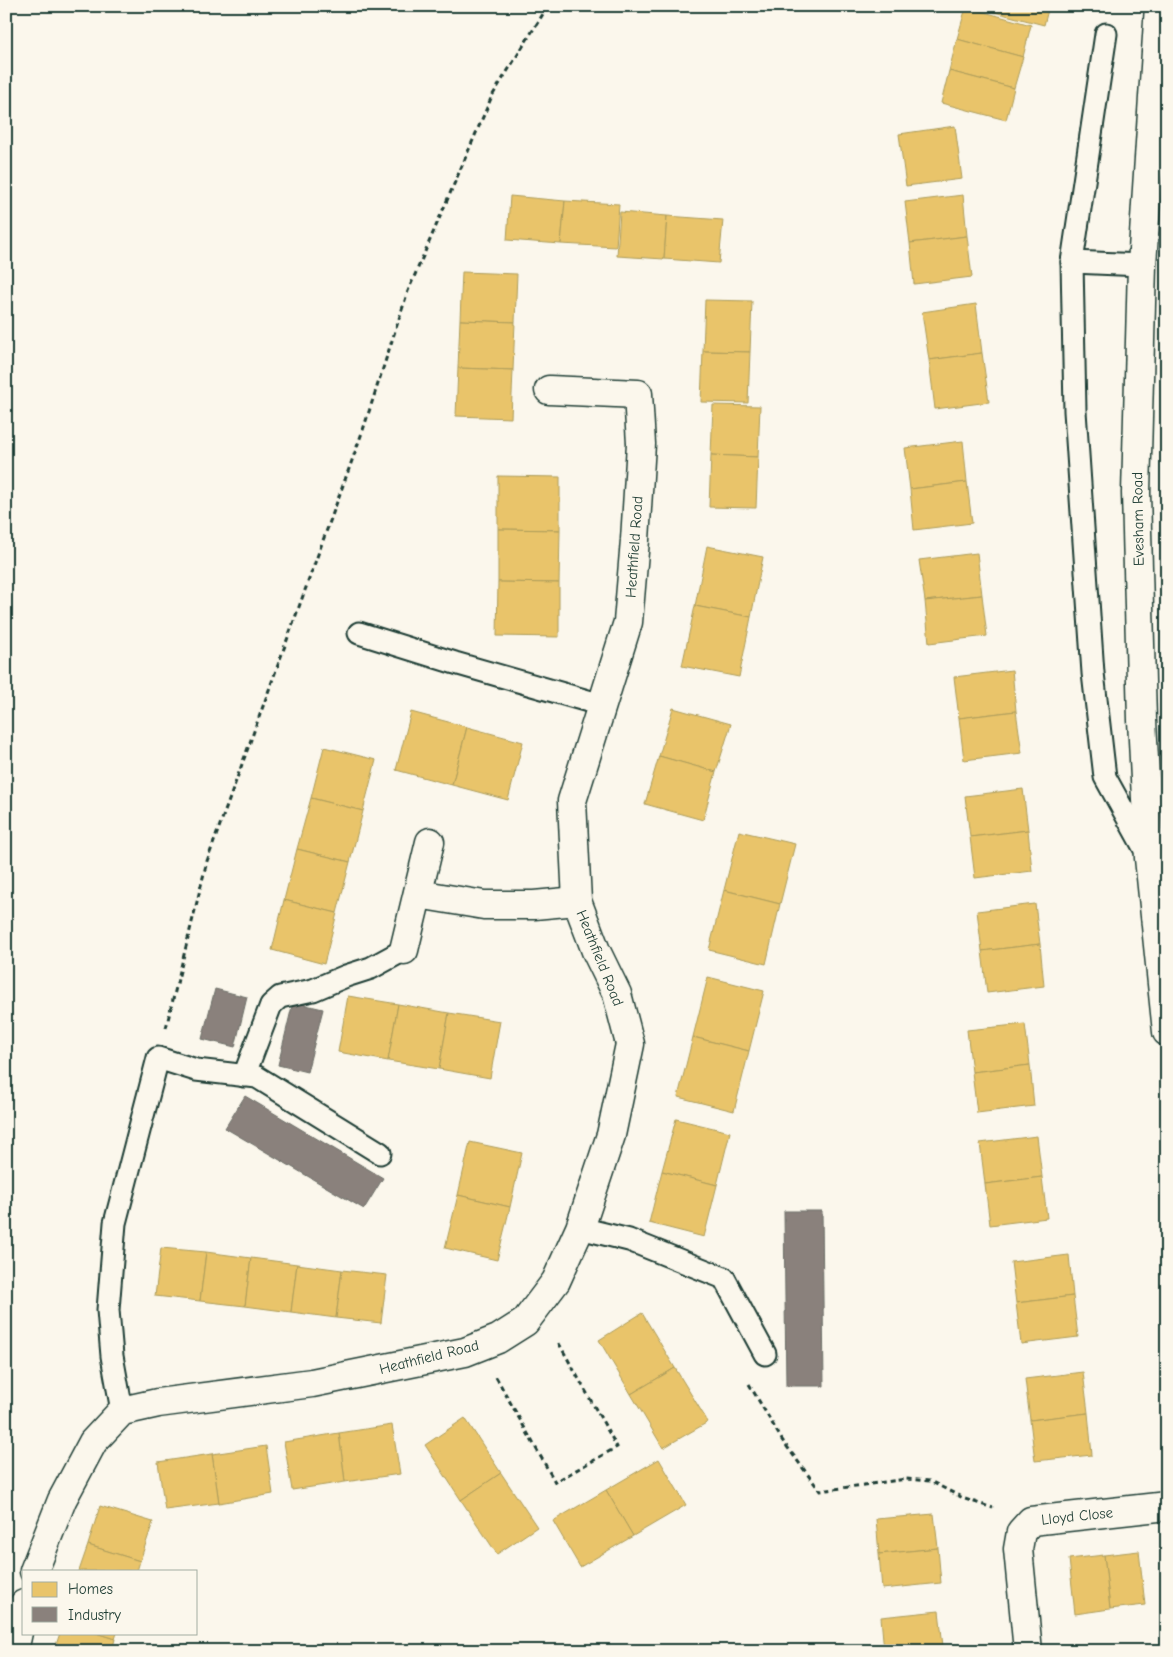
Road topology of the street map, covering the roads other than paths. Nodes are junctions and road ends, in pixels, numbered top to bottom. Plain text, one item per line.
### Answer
1 (1159, 6) edge
2 (1106, 34) dead end
3 (1072, 262) junction
4 (1142, 265) junction
5 (549, 390) dead end
6 (359, 633) dead end
7 (602, 705) junction
8 (430, 842) dead end
9 (1150, 858) junction
10 (418, 894) junction
11 (577, 902) junction
12 (404, 950) joint
13 (1167, 1032) edge
14 (244, 1076) junction
15 (380, 1153) dead end
16 (580, 1228) junction
17 (765, 1354) dead end
18 (122, 1411) junction
19 (1167, 1506) edge
20 (34, 1570) edge
21 (22, 1613) edge
22 (14, 1651) edge
23 (1028, 1651) edge

1 - 4 street, Evesham Road
2 - 3 lane
3 - 4 lane
3 - 9 lane
4 - 9 street, Evesham Road
5 - 7 street, Heathfield Road
6 - 7 lane
7 - 11 street, Heathfield Road
8 - 10 street
9 - 13 street, Evesham Road
10 - 11 street, Heathfield Road
10 - 12 street
11 - 16 street, Heathfield Road
12 - 14 lane
14 - 15 lane
14 - 18 lane
16 - 17 lane
16 - 18 street, Heathfield Road
18 - 20 street
19 - 23 street, Lloyd Close
21 - 22 street

